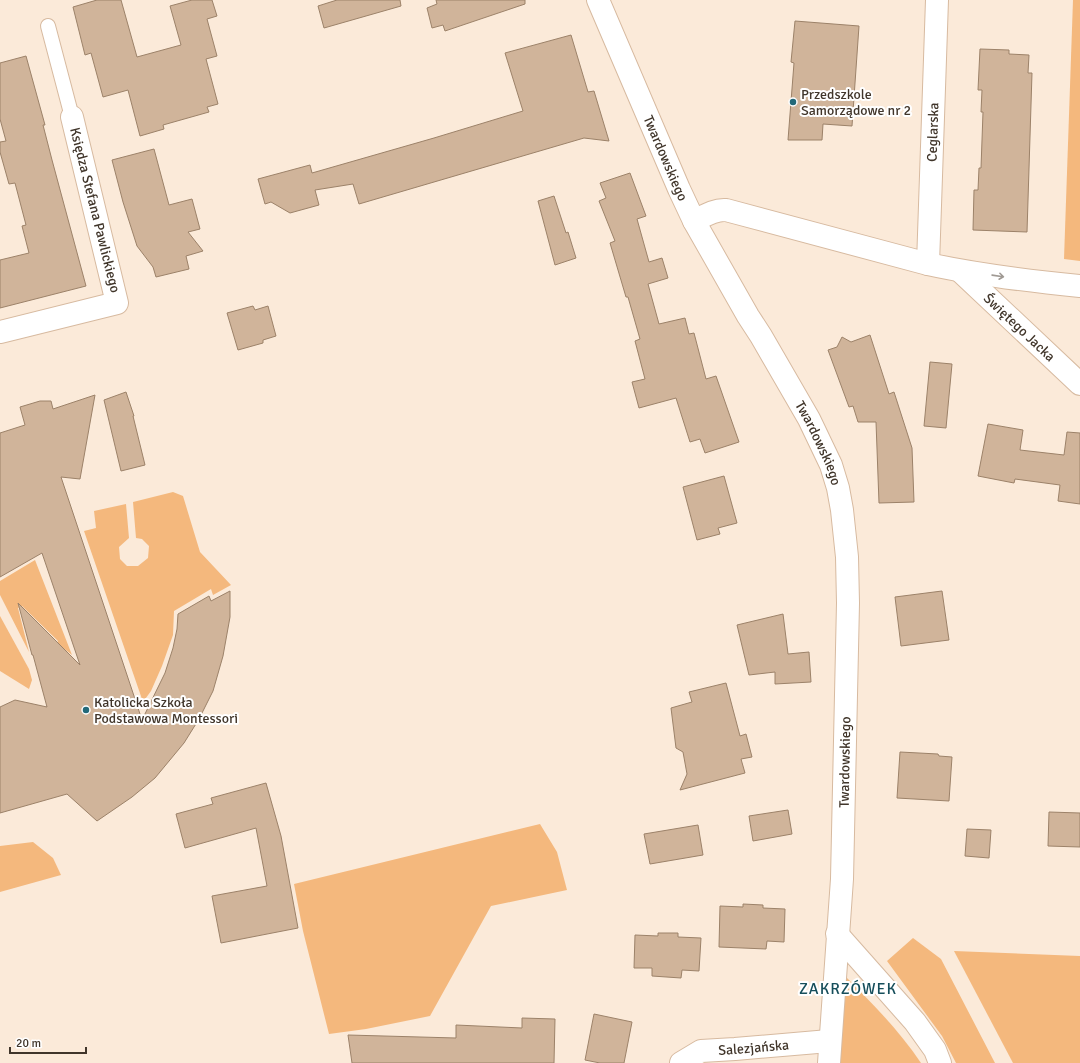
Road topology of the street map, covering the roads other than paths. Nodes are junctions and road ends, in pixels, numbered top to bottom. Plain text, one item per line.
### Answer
1 (598, 0) edge
2 (937, 0) edge
3 (48, 26) dead end
4 (72, 117) joint
5 (694, 221) junction
6 (928, 264) junction
7 (960, 271) junction
8 (1080, 286) edge
9 (0, 332) edge
10 (1080, 384) edge
11 (838, 934) junction
12 (830, 1041) junction
13 (681, 1063) edge
14 (829, 1063) edge
15 (940, 1063) edge

1 - 5 street, Twardowskiego
2 - 6 street, Ceglarska
3 - 4 lane
4 - 9 street, Księdza Stefana Pawlickiego
5 - 6 street
5 - 11 street, Twardowskiego
6 - 7 street
7 -> 8 street
7 - 10 street, Świętego Jacka
11 - 12 street, Twardowskiego
11 - 15 street
12 - 13 street, Salezjańska
12 - 14 street, Twardowskiego

